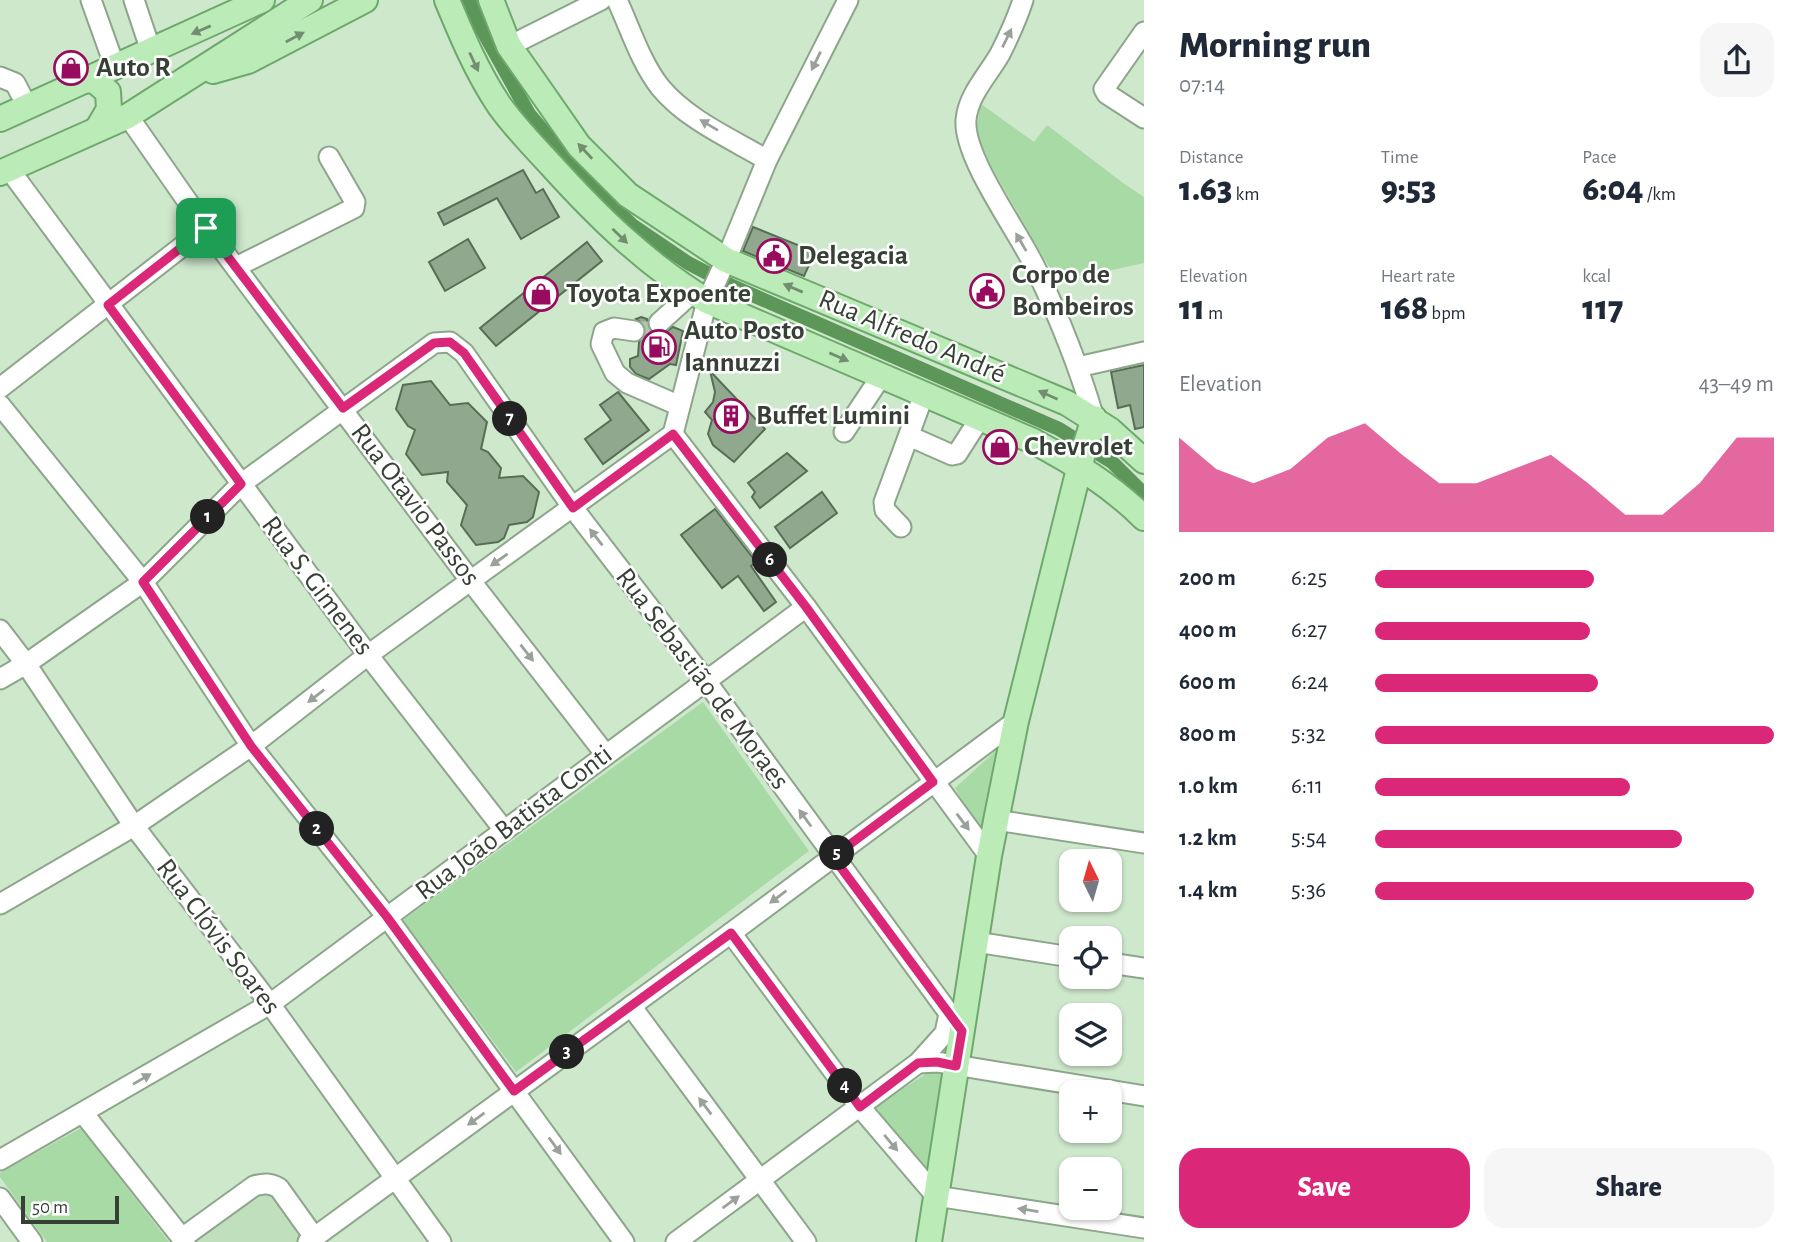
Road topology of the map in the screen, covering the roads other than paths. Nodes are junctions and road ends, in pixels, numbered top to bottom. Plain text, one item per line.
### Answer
1 (92, 0) edge
2 (134, 0) edge
3 (262, 0) edge
4 (310, 0) edge
5 (365, 0) edge
6 (447, 0) edge
7 (491, 0) edge
8 (601, 0) edge
9 (617, 0) edge
10 (848, 0) edge
11 (1023, 0) edge
12 (1144, 32) edge
13 (509, 46) junction
14 (151, 51) junction
15 (115, 67) junction
16 (0, 77) edge
17 (186, 79) junction
18 (84, 80) junction
19 (27, 106) junction
20 (128, 116) junction
21 (1144, 118) edge
22 (0, 119) edge
23 (98, 128) junction
24 (329, 157) dead end
25 (767, 160) junction
26 (5, 171) edge
27 (206, 228) junction
28 (725, 263) junction
29 (236, 267) junction
30 (704, 294) junction
31 (108, 305) junction
32 (659, 323) tunnel mouth
33 (634, 331) tunnel mouth
34 (1144, 352) edge
35 (1078, 367) junction
36 (882, 375) junction
37 (0, 388) edge
38 (924, 394) junction
39 (0, 405) edge
40 (680, 406) junction
41 (343, 408) junction
42 (980, 418) junction
43 (1092, 424) junction
44 (844, 432) dead end
45 (673, 434) junction
46 (909, 436) junction
47 (1142, 456) edge
48 (1079, 469) junction
49 (241, 484) junction
50 (573, 508) junction
51 (1144, 518) edge
52 (901, 527) dead end
53 (470, 580) junction
54 (143, 582) junction
55 (806, 607) junction
56 (0, 630) edge
57 (368, 655) junction
58 (26, 664) junction
59 (0, 679) edge
60 (706, 681) junction
61 (1016, 721) junction
62 (251, 746) junction
63 (606, 755) junction
64 (933, 782) junction
65 (996, 820) junction
66 (134, 826) junction
67 (504, 830) junction
68 (1144, 843) edge
69 (989, 856) junction
70 (833, 857) junction
71 (0, 904) edge
72 (387, 917) junction
73 (731, 933) junction
74 (976, 943) junction
75 (1059, 955) edge
76 (1122, 965) edge
77 (1144, 968) edge
78 (270, 1004) junction
79 (631, 1006) junction
80 (956, 1022) junction
81 (918, 1063) junction
82 (956, 1066) junction
83 (514, 1091) junction
84 (1144, 1096) edge
85 (860, 1107) junction
86 (83, 1113) junction
87 (0, 1160) edge
88 (395, 1179) junction
89 (760, 1181) junction
90 (936, 1196) junction
91 (0, 1198) edge
92 (1144, 1228) edge
93 (184, 1240) edge
94 (311, 1240) edge
95 (32, 1242) edge
96 (441, 1242) edge
97 (624, 1242) edge
98 (676, 1242) edge
99 (806, 1242) edge
100 (929, 1242) edge

1 - 15 street
2 - 14 street
3 -> 14 main road
4 - 17 main road
17 -> 5 main road
6 -> 30 main road
7 - 13 main road, Rua Alfredo André
8 - 13 street
25 -> 9 street
10 -> 25 street
35 -> 11 street
12 - 21 street
28 -> 13 main road, Rua Alfredo André
14 - 15 main road
15 - 18 main road
16 - 19 street
17 - 20 main road
18 - 19 main road
18 - 23 main road
19 - 22 main road
20 - 23 main road
20 - 27 street, Rua Otavio Passos
23 - 26 main road
24 - 29 street
25 - 28 street
26 - 31 street, Rua S. Gimenes
27 - 29 street, Rua Otavio Passos
27 - 31 street
28 - 30 street
43 -> 28 main road, Rua Alfredo André
29 - 41 street, Rua Otavio Passos
30 - 32 street
30 -> 36 main road
30 - 40 street
31 - 37 street
31 - 49 street, Rua S. Gimenes
33 - 40 street
34 - 35 street
35 - 43 street
36 - 38 main road
36 - 44 street
38 - 42 main road
38 - 46 street
39 - 54 street
40 - 45 street
41 - 49 street
41 - 50 street, Rua Sebastião de Moraes
41 - 53 street, Rua Otavio Passos
42 - 46 street
42 - 48 main road
43 - 47 main road, Rua Alfredo André
43 - 48 main road
45 - 50 street
45 - 55 street
46 - 52 street
48 - 51 main road
48 - 61 main road
49 - 54 street
49 - 57 street, Rua S. Gimenes
50 -> 53 street
60 -> 50 street, Rua Sebastião de Moraes
53 - 57 street
53 -> 63 street, Rua Otavio Passos
54 - 58 street
54 - 62 street
55 - 60 street, Rua João Batista Conti
55 - 64 street
56 - 58 street, Rua Clóvis Soares
57 -> 62 street
57 - 67 street, Rua S. Gimenes
58 - 59 street
58 - 66 street, Rua Clóvis Soares
60 - 63 street, Rua João Batista Conti
70 -> 60 street, Rua Sebastião de Moraes
61 - 64 street
61 - 65 main road
62 - 66 street
62 - 72 street
63 - 67 street, Rua João Batista Conti
64 -> 69 street
64 - 70 street
65 - 68 street
65 - 69 main road
66 - 71 street
66 - 78 street, Rua Clóvis Soares
67 - 72 street, Rua João Batista Conti
69 - 74 main road
70 -> 73 street
70 - 80 street, Rua Sebastião de Moraes
72 - 78 street, Rua João Batista Conti
72 - 83 street
73 - 79 street
73 - 85 street
74 - 75 street
74 - 80 main road
76 - 77 street
86 -> 78 street, Rua João Batista Conti
78 - 88 street, Rua Clóvis Soares
79 - 83 street
89 -> 79 street
80 - 81 street
80 - 82 main road
81 - 82 street
81 - 85 street
82 - 84 street
82 - 90 main road
83 -> 88 street
83 -> 97 street
85 - 89 street
85 -> 90 street
86 - 87 street, Rua João Batista Conti
86 - 93 street
88 - 94 street
88 - 96 street, Rua Clóvis Soares
98 -> 89 street
89 - 99 street
92 -> 90 street
90 - 100 main road
91 - 95 street
93 - 94 street

